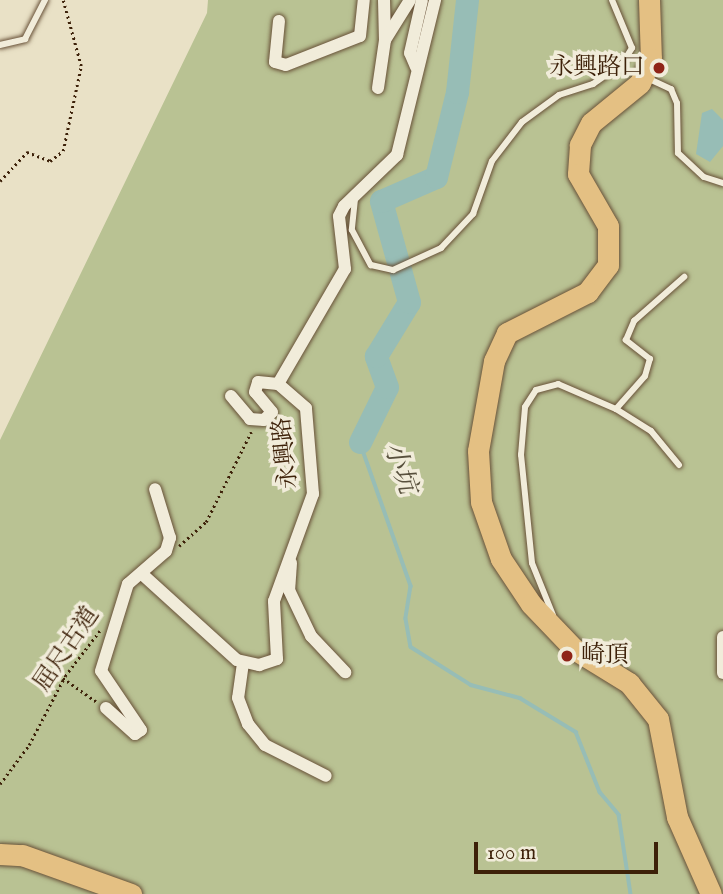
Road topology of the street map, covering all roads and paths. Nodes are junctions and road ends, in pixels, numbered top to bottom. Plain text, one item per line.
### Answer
1 (44, 0) edge
2 (62, 0) edge
3 (364, 0) edge
4 (384, 0) edge
5 (410, 0) edge
6 (422, 0) edge
7 (435, 0) edge
8 (612, 0) edge
9 (649, 0) edge
10 (279, 21) dead end
11 (385, 40) junction
12 (0, 45) edge
13 (416, 66) junction
14 (643, 76) junction
15 (378, 88) dead end
16 (0, 181) edge
17 (723, 183) edge
18 (355, 198) junction
19 (684, 277) dead end
20 (278, 384) junction
21 (231, 396) dead end
22 (616, 409) junction
23 (259, 420) junction
24 (679, 465) dead end
25 (155, 489) dead end
26 (166, 551) junction
27 (291, 559) junction
28 (142, 574) junction
29 (103, 626) dead end
30 (556, 630) junction
31 (723, 637) edge
32 (243, 663) junction
33 (345, 672) dead end
34 (723, 673) edge
35 (63, 678) junction
36 (106, 708) joint
37 (326, 776) dead end
38 (0, 784) edge
39 (0, 854) edge
40 (131, 894) edge
41 (711, 894) edge

1 - 12 lane
2 - 16 path
3 - 10 street
4 - 11 street
5 - 11 street
6 - 13 street
7 - 13 street, 永興路
8 - 18 lane
9 - 14 main road
11 - 15 street
13 - 18 street, 永興路
14 - 17 lane
14 - 30 main road
18 - 20 street, 永興路
19 - 22 lane
20 - 23 street
20 - 27 street, 永興路
21 - 23 street
22 - 24 lane
22 - 30 lane
23 - 26 path
25 - 26 street
26 - 28 street
27 - 32 street, 永興路
27 - 33 street
28 - 32 street
28 - 36 street
29 - 35 path, 屈尺古道
30 - 41 main road
31 - 34 street
32 - 37 street
35 - 36 path
35 - 38 path, 屈尺古道
39 - 40 main road

